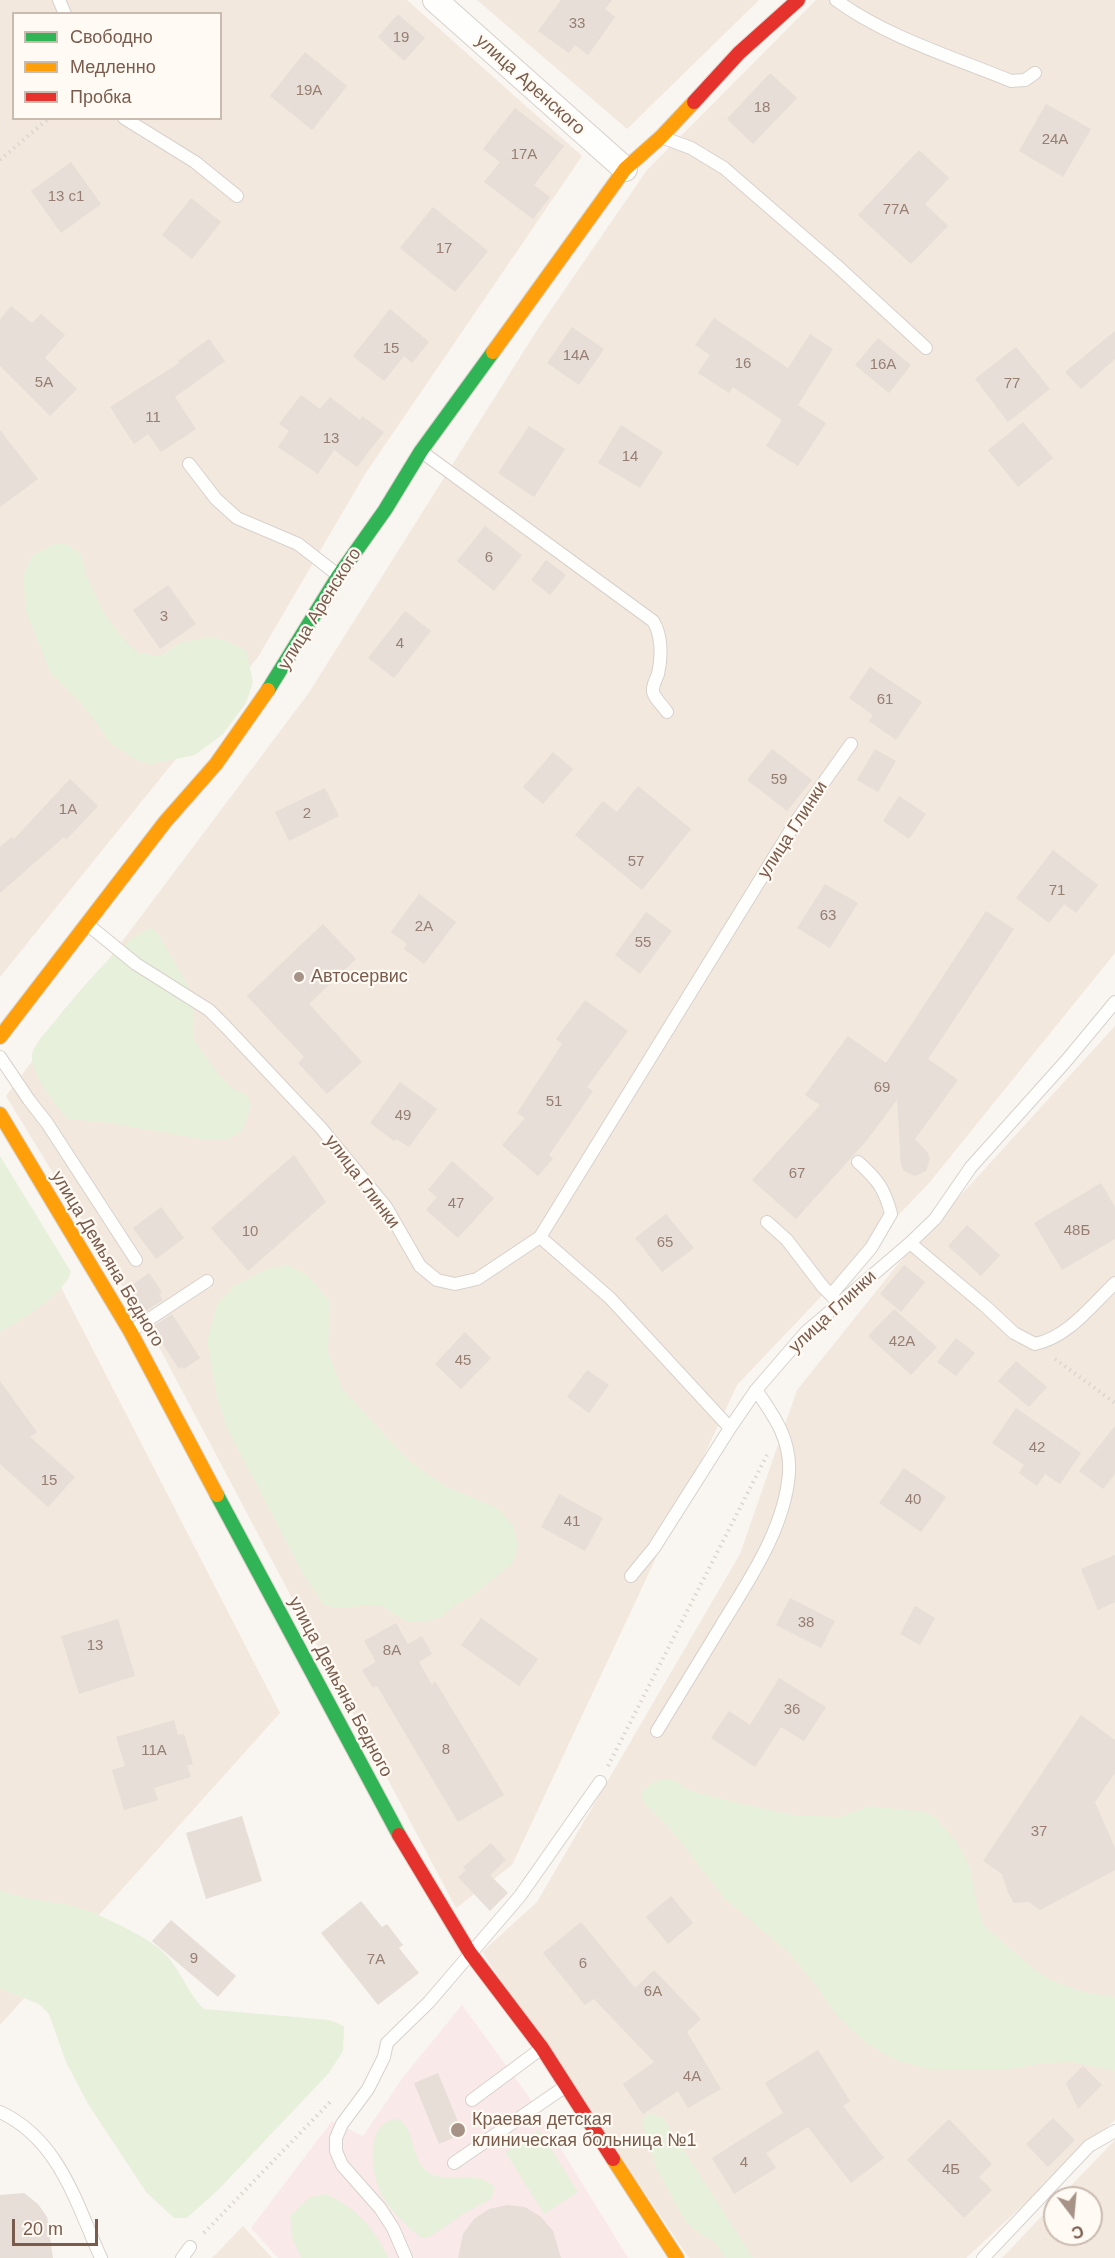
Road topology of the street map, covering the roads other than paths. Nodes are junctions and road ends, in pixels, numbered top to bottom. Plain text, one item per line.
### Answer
1 (435, 0) edge
2 (798, 0) edge
3 (836, 0) edge
4 (1035, 73) dead end
5 (127, 120) edge
6 (661, 137) junction
7 (625, 169) junction
8 (237, 196) dead end
9 (926, 348) dead end
10 (421, 451) junction
11 (189, 464) dead end
12 (339, 575) junction
13 (667, 712) dead end
14 (851, 744) dead end
15 (87, 924) junction
16 (1115, 1002) edge
17 (0, 1037) edge
18 (0, 1057) edge
19 (0, 1114) edge
20 (858, 1162) dead end
21 (767, 1222) dead end
22 (540, 1237) junction
23 (910, 1243) junction
24 (136, 1260) dead end
25 (207, 1281) dead end
26 (1115, 1283) edge
27 (835, 1299) junction
28 (130, 1331) junction
29 (756, 1390) junction
30 (730, 1428) junction
31 (631, 1576) dead end
32 (657, 1731) dead end
33 (600, 1782) road end
34 (470, 1953) junction
35 (543, 2048) junction
36 (567, 2085) junction
37 (472, 2100) dead end
38 (0, 2112) edge
39 (1115, 2131) edge
40 (454, 2163) dead end
41 (190, 2247) road end
42 (100, 2258) edge
43 (182, 2258) edge
44 (406, 2258) edge
45 (677, 2258) edge
46 (983, 2258) edge

1 - 7 street, улица Аренского
2 - 6 street, улица Аренского
3 - 4 lane
5 - 8 lane
6 - 7 street, улица Аренского
6 - 9 lane
7 - 10 street, улица Аренского
10 - 12 street, улица Аренского
10 - 13 lane
11 - 12 lane
12 - 15 street, улица Аренского
14 - 22 lane, улица Глинки
15 - 17 street, улица Аренского
15 - 22 lane, улица Глинки
16 - 23 lane, улица Глинки
18 - 24 lane
19 - 28 street, улица Демьяна Бедного
20 - 27 lane
21 - 27 lane
22 - 30 lane
23 - 26 lane
23 - 27 lane, улица Глинки
25 - 28 lane
27 - 29 lane, улица Глинки
28 - 34 street, улица Демьяна Бедного
29 - 30 lane, улица Глинки
29 - 32 lane
30 - 31 lane, улица Глинки
33 - 34 lane
34 - 35 street, улица Демьяна Бедного
34 - 44 lane
35 - 36 street, улица Демьяна Бедного
35 - 37 lane
36 - 40 lane
36 - 45 street, улица Демьяна Бедного
38 - 42 lane
39 - 46 lane
41 - 43 lane

